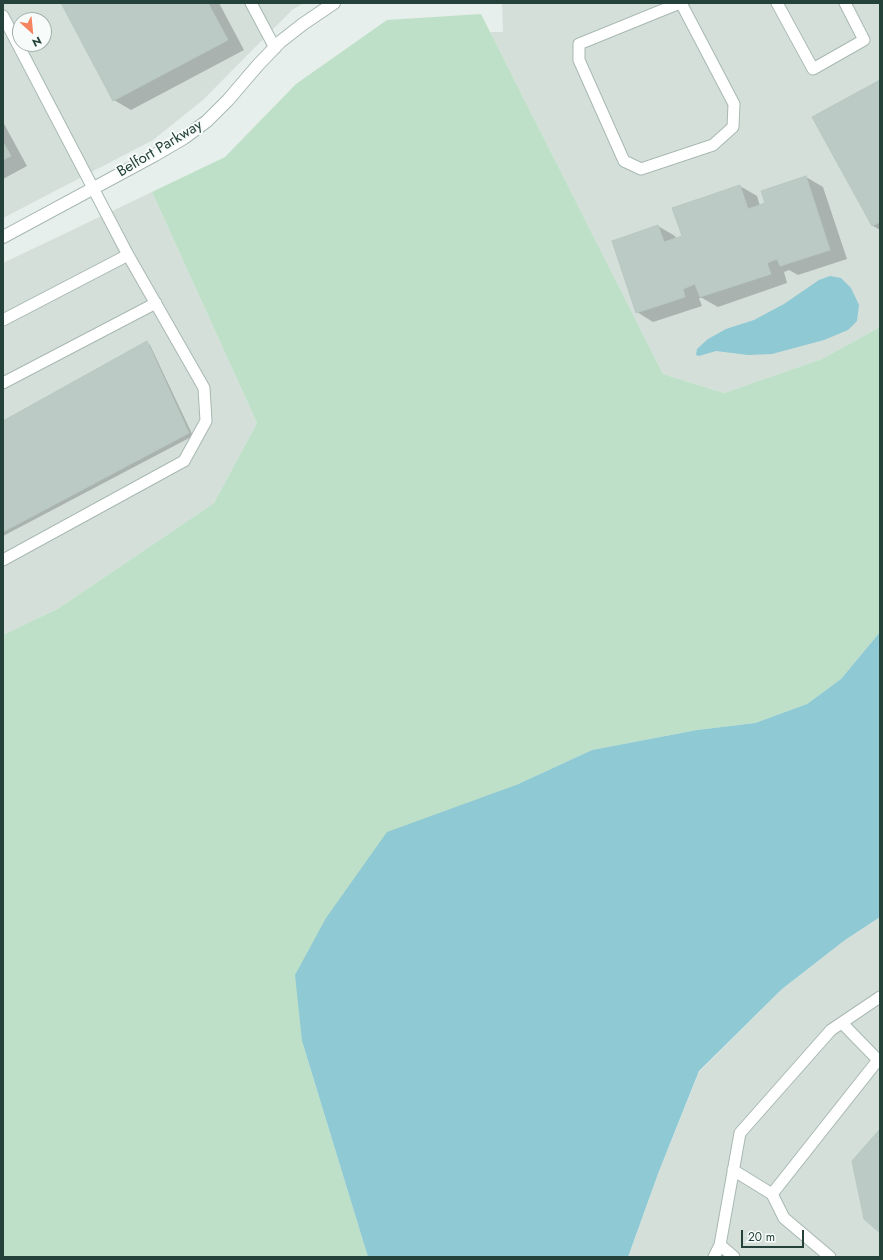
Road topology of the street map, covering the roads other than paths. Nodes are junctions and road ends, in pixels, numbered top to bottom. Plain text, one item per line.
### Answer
1 (251, 3) edge
2 (334, 3) edge
3 (681, 3) edge
4 (777, 3) edge
5 (845, 3) edge
6 (3, 16) edge
7 (275, 48) junction
8 (94, 188) junction
9 (3, 237) edge
10 (128, 254) junction
11 (156, 303) junction
12 (3, 320) edge
13 (3, 382) edge
14 (3, 560) edge
15 (880, 997) edge
16 (842, 1023) junction
17 (734, 1170) junction
18 (772, 1194) junction
19 (720, 1245) junction
20 (714, 1257) edge
21 (734, 1257) edge
22 (830, 1257) edge

1 - 7 lane
2 - 7 street, Belfort Parkway
3 - 3 lane
4 - 5 lane
6 - 8 lane
7 - 8 street, Belfort Parkway
8 - 9 street, Belfort Parkway
8 - 10 lane
10 - 11 lane
10 - 12 lane
11 - 13 lane
11 - 14 lane
15 - 16 lane
16 - 17 lane
16 - 18 lane
17 - 18 lane
17 - 19 lane
18 - 22 lane
19 - 20 lane
19 - 21 lane

